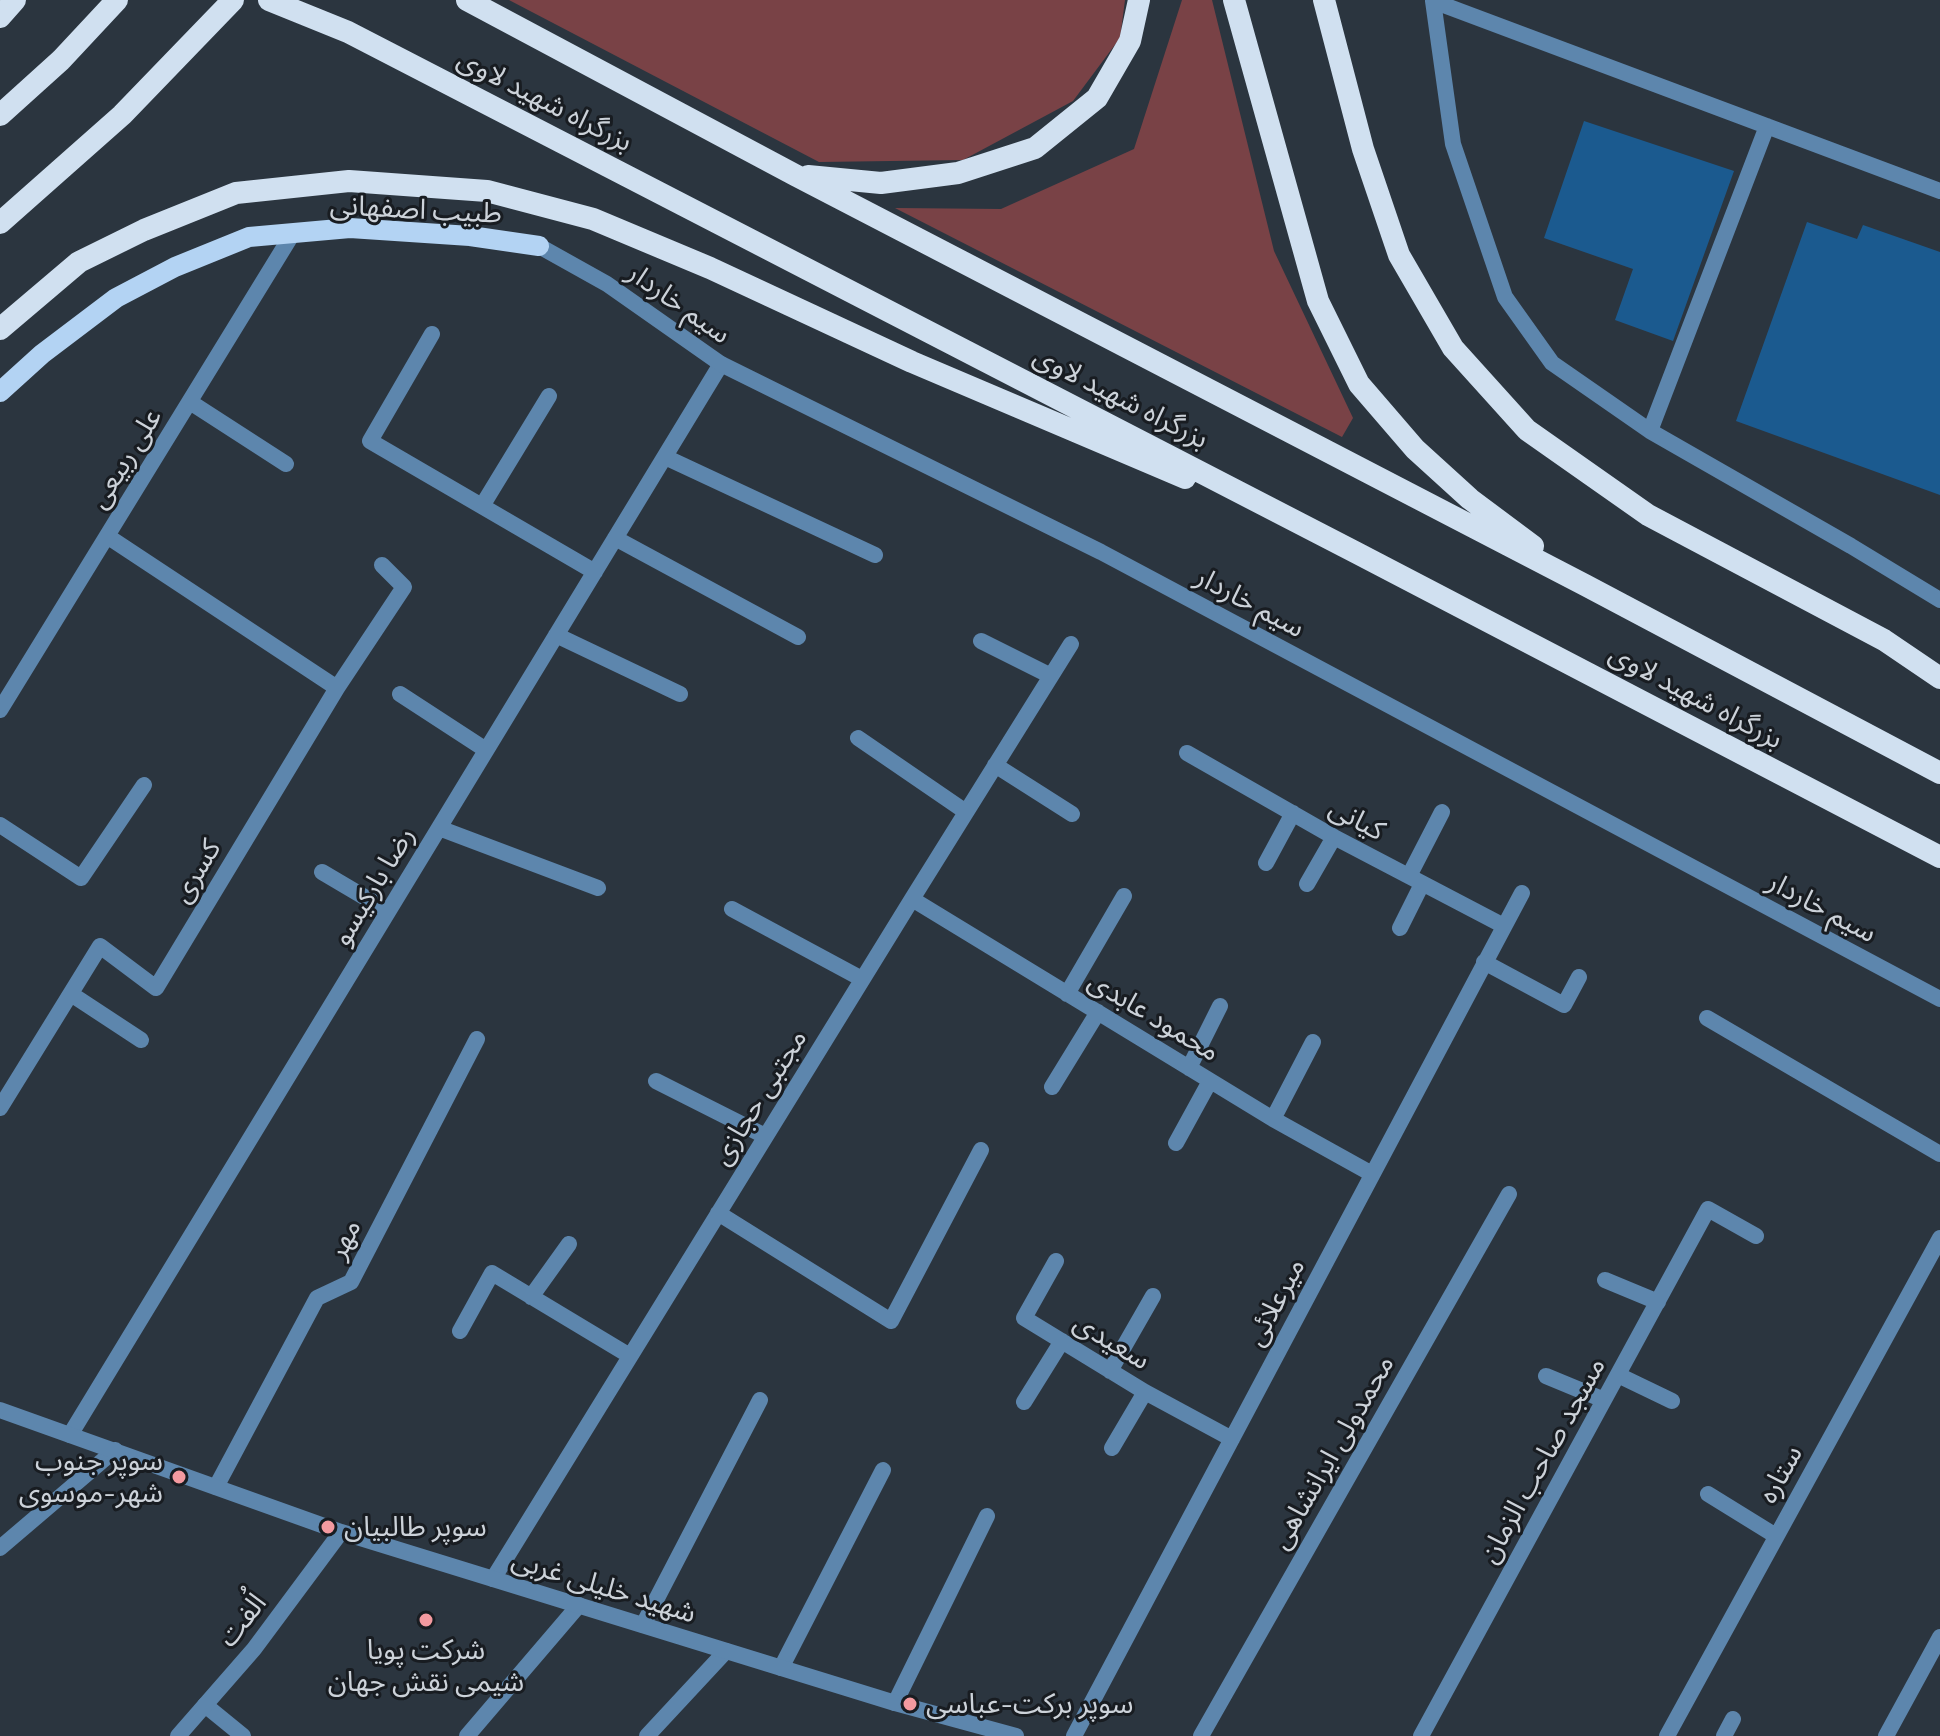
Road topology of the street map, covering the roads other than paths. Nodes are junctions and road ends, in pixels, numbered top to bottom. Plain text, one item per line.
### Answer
1 (15, 0) edge
2 (117, 0) edge
3 (233, 0) edge
4 (269, 0) edge
5 (467, 0) edge
6 (1139, 0) edge
7 (1234, 0) edge
8 (1324, 0) edge
9 (0, 17) edge
10 (0, 115) edge
11 (1767, 126) junction
12 (795, 175) junction
13 (1940, 191) edge
14 (0, 223) edge
15 (293, 233) junction
16 (539, 246) joint
17 (0, 329) edge
18 (432, 334) dead end
19 (721, 364) junction
20 (0, 392) edge
21 (549, 396) dead end
22 (190, 402) junction
23 (1650, 431) junction
24 (665, 457) junction
25 (286, 464) dead end
26 (482, 506) junction
27 (107, 536) junction
28 (615, 538) junction
29 (1355, 552) junction
30 (875, 555) dead end
31 (382, 565) dead end
32 (595, 572) junction
33 (1585, 585) junction
34 (1940, 600) edge
35 (556, 635) junction
36 (798, 637) dead end
37 (981, 641) dead end
38 (1071, 644) dead end
39 (1051, 676) junction
40 (1940, 678) edge
41 (337, 688) junction
42 (400, 694) dead end
43 (680, 694) dead end
44 (0, 710) edge
45 (858, 738) dead end
46 (486, 750) junction
47 (1187, 753) dead end
48 (995, 765) junction
49 (1940, 773) edge
50 (144, 785) dead end
51 (966, 812) junction
52 (1442, 812) dead end
53 (1293, 813) junction
54 (1072, 814) dead end
55 (0, 825) edge
56 (439, 828) junction
57 (1334, 837) junction
58 (1940, 857) edge
59 (1266, 863) dead end
60 (322, 872) dead end
61 (1416, 880) junction
62 (1307, 884) dead end
63 (598, 888) dead end
64 (1522, 893) dead end
65 (1124, 896) dead end
66 (912, 899) junction
67 (732, 909) dead end
68 (388, 911) junction
69 (1504, 926) junction
70 (1400, 928) dead end
71 (1484, 962) junction
72 (1579, 977) dead end
73 (862, 979) junction
74 (71, 994) junction
75 (1067, 994) junction
76 (1940, 999) edge
77 (1220, 1006) dead end
78 (1098, 1012) junction
79 (1707, 1018) dead end
80 (477, 1039) dead end
81 (141, 1040) dead end
82 (1313, 1042) dead end
83 (1189, 1068) junction
84 (656, 1081) dead end
85 (1210, 1081) junction
86 (1052, 1087) dead end
87 (0, 1108) edge
88 (1273, 1119) junction
89 (765, 1136) junction
90 (1176, 1143) dead end
91 (981, 1150) dead end
92 (1940, 1154) edge
93 (1372, 1174) junction
94 (1509, 1194) dead end
95 (718, 1213) junction
96 (1756, 1236) dead end
97 (1940, 1238) edge
98 (569, 1244) dead end
99 (1056, 1261) dead end
100 (1605, 1280) dead end
101 (1153, 1296) dead end
102 (531, 1297) junction
103 (1658, 1302) junction
104 (460, 1331) dead end
105 (1062, 1341) junction
106 (630, 1356) junction
107 (1110, 1371) junction
108 (1618, 1375) junction
109 (1546, 1376) dead end
110 (1145, 1392) junction
111 (760, 1400) dead end
112 (1604, 1400) junction
113 (1672, 1401) dead end
114 (1024, 1402) dead end
115 (0, 1410) edge
116 (70, 1435) junction
117 (1232, 1439) junction
118 (1112, 1448) dead end
119 (115, 1450) junction
120 (883, 1470) dead end
121 (216, 1487) junction
122 (1708, 1494) dead end
123 (987, 1516) dead end
124 (341, 1532) junction
125 (1776, 1536) junction
126 (0, 1548) edge
127 (493, 1579) junction
128 (579, 1605) junction
129 (643, 1625) junction
130 (1940, 1637) edge
131 (726, 1651) junction
132 (781, 1668) junction
133 (895, 1703) junction
134 (205, 1705) junction
135 (1733, 1719) dead end
136 (178, 1736) edge
137 (243, 1736) edge
138 (467, 1736) edge
139 (647, 1736) edge
140 (1013, 1736) edge
141 (1074, 1736) edge
142 (1201, 1736) edge
143 (1421, 1736) edge
144 (1667, 1736) edge
145 (1724, 1736) edge
146 (1886, 1736) edge

1 - 9 highway
2 - 10 highway
3 - 14 highway
4 - 29 highway, بزرگراه شهید لاوی
5 - 12 highway, بزرگراه شهید لاوی
6 - 12 highway
7 - 33 highway
8 - 40 highway
11 - 13 street
11 - 23 street
11 - 23 street
12 - 33 highway, بزرگراه شهید لاوی
15 - 16 main road, طبیب اصفهانی
15 - 20 main road, طبیب اصفهانی
15 - 22 street, علی ربیعی
16 - 19 street, سیم خاردار
17 - 29 highway
18 - 26 street
19 - 24 street, رضا بارکیسو
19 - 76 street, سیم خاردار
21 - 26 street
22 - 25 street
22 - 27 street, علی ربیعی
23 - 34 street
24 - 28 street, رضا بارکیسو
24 - 30 street
26 - 32 street
27 - 41 street
27 - 44 street, علی ربیعی
28 - 32 street, رضا بارکیسو
28 - 36 street
29 - 58 highway, بزرگراه شهید لاوی
31 - 41 street, کسری
32 - 35 street, رضا بارکیسو
33 - 49 highway, بزرگراه شهید لاوی
35 - 43 street
35 - 46 street, رضا بارکیسو
37 - 39 street
38 - 39 street, مجتبی حجازی
39 - 48 street, مجتبی حجازی
41 - 74 street, کسری
42 - 46 street
45 - 51 street
46 - 56 street, رضا بارکیسو
47 - 53 street, کیانی
48 - 51 street, مجتبی حجازی
48 - 54 street
50 - 55 street
51 - 66 street, مجتبی حجازی
52 - 61 street
53 - 57 street, کیانی
53 - 59 street
56 - 63 street
56 - 68 street, رضا بارکیسو
57 - 61 street, کیانی
57 - 62 street
60 - 68 street
61 - 69 street, کیانی
61 - 70 street
64 - 69 street, میرعلائی
65 - 75 street
66 - 73 street, مجتبی حجازی
66 - 75 street, محمود عابدی
67 - 73 street
68 - 116 street, رضا بارکیسو
69 - 71 street, میرعلائی
71 - 72 street
71 - 93 street, میرعلائی
73 - 89 street, مجتبی حجازی
74 - 81 street
74 - 87 street, کسری
75 - 78 street, محمود عابدی
77 - 83 street
78 - 83 street, محمود عابدی
78 - 86 street
79 - 92 street
80 - 121 street, مهر
82 - 88 street
83 - 85 street, محمود عابدی
84 - 89 street
85 - 88 street, محمود عابدی
85 - 90 street
88 - 93 street, محمود عابدی
89 - 95 street, مجتبی حجازی
91 - 95 street
93 - 117 street, میرعلائی
94 - 142 street, محمدولی ایرانشاهی
95 - 106 street, مجتبی حجازی
96 - 103 street, مسجد صاحب الزمان
97 - 125 street, ستاره
98 - 102 street
99 - 105 street, سعیدی
100 - 103 street
101 - 107 street
102 - 104 street
102 - 106 street
103 - 108 street, مسجد صاحب الزمان
105 - 107 street, سعیدی
105 - 114 street
106 - 127 street, مجتبی حجازی
107 - 110 street, سعیدی
108 - 112 street, مسجد صاحب الزمان
108 - 113 street
109 - 112 street
110 - 117 street, سعیدی
110 - 118 street
111 - 129 street
112 - 143 street, مسجد صاحب الزمان
115 - 116 street, شهید خلیلی غربی
116 - 119 street, شهید خلیلی غربی
117 - 141 street, میرعلائی
119 - 121 street, شهید خلیلی غربی
119 - 126 street
120 - 132 street
121 - 124 street, شهید خلیلی غربی
122 - 125 street
123 - 133 street
124 - 127 street, شهید خلیلی غربی
124 - 134 street, اُلفت
125 - 144 street, ستاره
127 - 128 street, شهید خلیلی غربی
128 - 129 street, شهید خلیلی غربی
128 - 138 street
129 - 131 street, شهید خلیلی غربی
130 - 146 street
131 - 132 street, شهید خلیلی غربی
131 - 139 street
132 - 133 street, شهید خلیلی غربی
133 - 140 street, شهید خلیلی غربی
134 - 136 street, اُلفت
134 - 137 street
135 - 145 street

